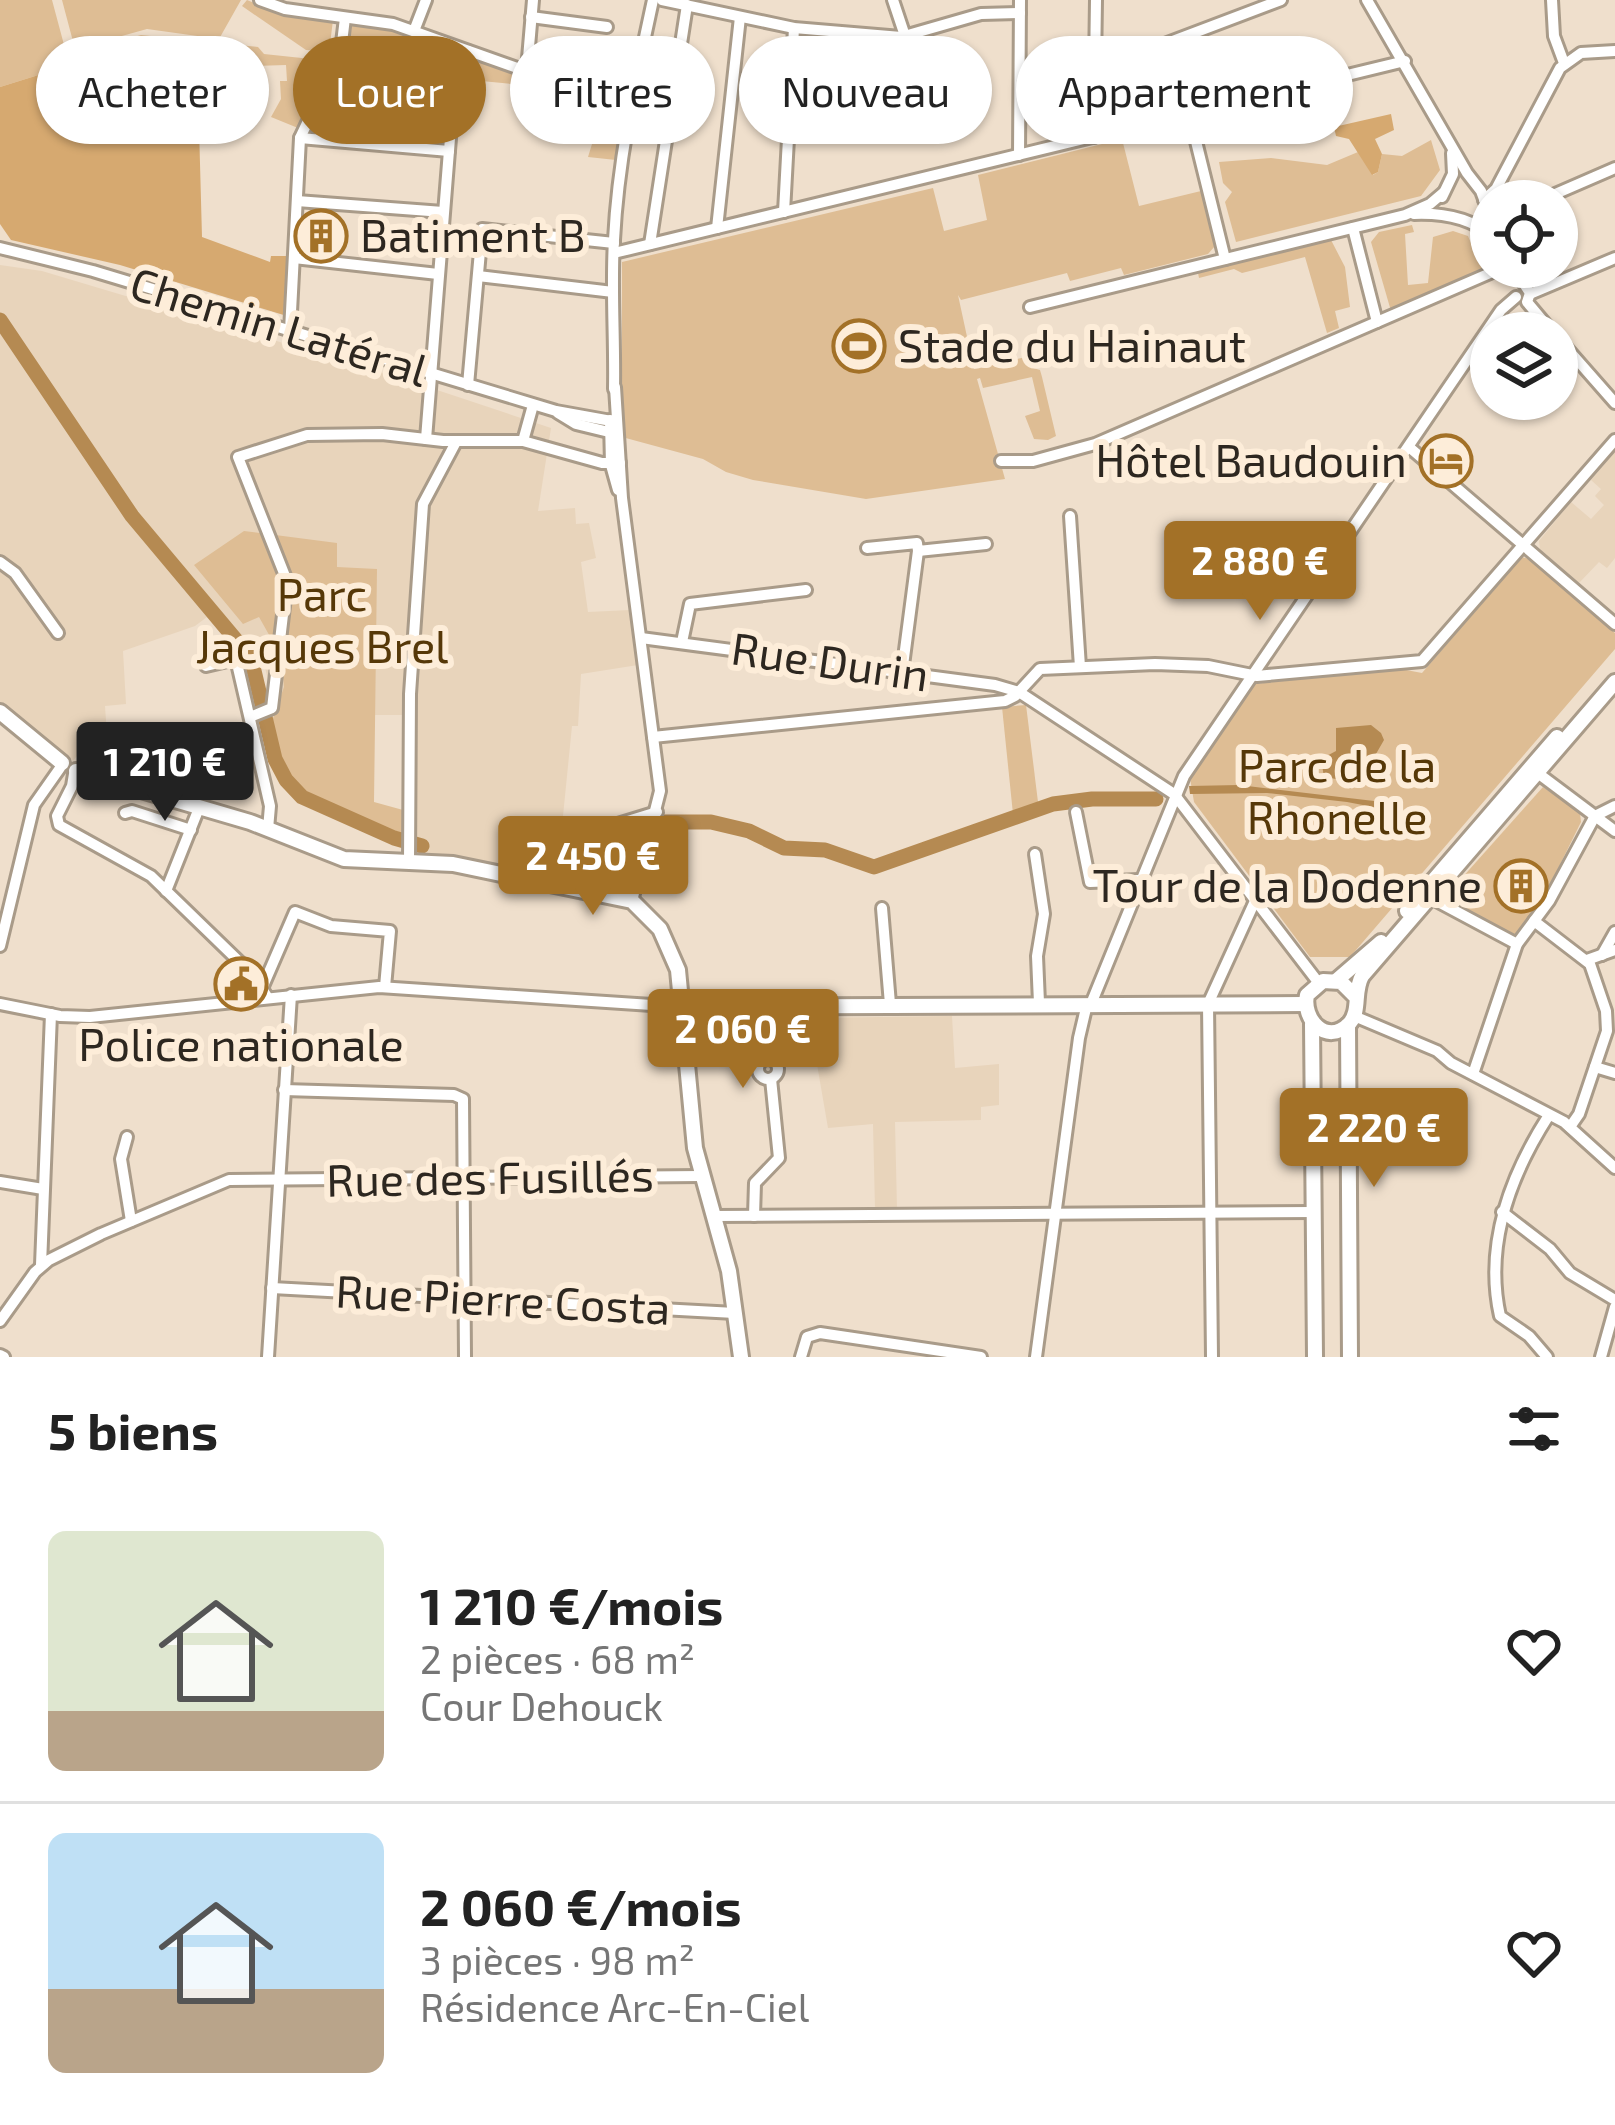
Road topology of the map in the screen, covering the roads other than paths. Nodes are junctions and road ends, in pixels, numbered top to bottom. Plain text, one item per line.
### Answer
1 (260, 0) edge
2 (335, 0) edge
3 (426, 0) edge
4 (533, 0) edge
5 (658, 0) edge
6 (893, 0) edge
7 (1096, 0) edge
8 (1281, 0) edge
9 (1367, 0) edge
10 (1552, 0) edge
11 (687, 5) junction
12 (1020, 7) edge
13 (339, 16) junction
14 (740, 16) junction
15 (532, 17) junction
16 (607, 27) dead end
17 (794, 28) junction
18 (414, 31) junction
19 (340, 36) edge
20 (428, 36) edge
21 (530, 36) edge
22 (648, 36) edge
23 (893, 36) edge
24 (905, 36) edge
25 (908, 36) edge
26 (1096, 36) edge
27 (1186, 36) edge
28 (1615, 51) edge
29 (1405, 61) junction
30 (1564, 63) junction
31 (1353, 74) edge
32 (1448, 138) junction
33 (300, 144) edge
34 (368, 144) edge
35 (449, 144) edge
36 (627, 144) edge
37 (1062, 144) edge
38 (1197, 144) edge
39 (448, 151) junction
40 (1019, 155) junction
41 (1615, 168) edge
42 (1474, 180) edge
43 (1491, 180) edge
44 (1578, 184) edge
45 (1470, 186) edge
46 (1446, 189) junction
47 (297, 200) junction
48 (443, 212) junction
49 (784, 212) junction
50 (1405, 214) junction
51 (1448, 216) junction
52 (1468, 221) edge
53 (717, 228) junction
54 (1353, 228) junction
55 (650, 244) junction
56 (0, 248) edge
57 (614, 248) junction
58 (294, 258) junction
59 (1615, 258) edge
60 (1225, 259) junction
61 (438, 274) junction
62 (478, 276) junction
63 (1470, 283) edge
64 (1519, 288) edge
65 (613, 292) junction
66 (1523, 295) junction
67 (1030, 308) dead end
68 (1537, 312) edge
69 (1377, 322) junction
70 (290, 331) junction
71 (1578, 361) edge
72 (430, 373) junction
73 (468, 385) junction
74 (1615, 404) edge
75 (533, 405) junction
76 (613, 428) junction
77 (426, 439) junction
78 (1615, 440) edge
79 (523, 441) junction
80 (456, 442) junction
81 (1408, 447) junction
82 (1001, 461) dead end
83 (615, 463) junction
84 (1070, 516) dead end
85 (986, 544) dead end
86 (1524, 546) junction
87 (867, 548) dead end
88 (918, 551) junction
89 (0, 562) edge
90 (806, 590) dead end
91 (1615, 624) edge
92 (58, 633) dead end
93 (641, 638) junction
94 (682, 642) junction
95 (206, 666) dead end
96 (1080, 667) junction
97 (1615, 669) edge
98 (902, 673) junction
99 (1252, 676) junction
100 (1615, 682) edge
101 (1019, 692) junction
102 (0, 712) edge
103 (259, 714) junction
104 (653, 736) junction
105 (68, 769) junction
106 (1534, 771) junction
107 (1174, 794) junction
108 (1615, 806) edge
109 (199, 808) junction
110 (1076, 812) dead end
111 (124, 813) dead end
112 (656, 814) junction
113 (1594, 816) junction
114 (268, 829) junction
115 (190, 830) junction
116 (1615, 831) edge
117 (582, 835) dead end
118 (409, 849) junction
119 (1035, 854) dead end
120 (1139, 880) junction
121 (166, 890) junction
122 (1431, 898) junction
123 (632, 901) junction
124 (1255, 901) junction
125 (882, 908) dead end
126 (1534, 921) junction
127 (1615, 932) edge
128 (1517, 944) junction
129 (0, 946) edge
130 (1608, 952) edge
131 (1587, 960) junction
132 (1336, 980) junction
133 (1318, 982) junction
134 (385, 987) junction
135 (265, 992) junction
136 (290, 995) junction
137 (1354, 996) junction
138 (0, 1004) edge
139 (890, 1004) junction
140 (1039, 1004) junction
141 (1089, 1004) junction
142 (1208, 1004) junction
143 (1305, 1004) junction
144 (682, 1007) junction
145 (51, 1014) junction
146 (1351, 1020) junction
147 (1312, 1024) junction
148 (1611, 1029) edge
149 (1594, 1067) junction
150 (1615, 1073) edge
151 (1473, 1074) junction
152 (771, 1078) dead end
153 (284, 1090) junction
154 (1550, 1115) junction
155 (1570, 1127) junction
156 (127, 1137) dead end
157 (1615, 1168) edge
158 (701, 1176) junction
159 (464, 1178) junction
160 (278, 1180) junction
161 (0, 1182) edge
162 (43, 1189) junction
163 (1314, 1212) junction
164 (1502, 1212) junction
165 (1210, 1213) junction
166 (1055, 1214) junction
167 (714, 1216) junction
168 (754, 1216) junction
169 (131, 1221) junction
170 (41, 1265) junction
171 (272, 1288) junction
172 (465, 1298) junction
173 (1615, 1304) edge
174 (735, 1313) junction
175 (0, 1321) edge
176 (901, 1352) edge
177 (268, 1357) edge
178 (465, 1357) edge
179 (741, 1357) edge
180 (801, 1357) edge
181 (977, 1357) edge
182 (1036, 1357) edge
183 (1212, 1357) edge
184 (1315, 1357) edge
185 (1350, 1357) edge
186 (1547, 1357) edge
187 (1601, 1357) edge

1 - 13 street
2 - 13 street
3 - 18 street
4 - 15 street
5 - 11 street
5 - 22 street
6 - 24 street
7 - 26 street
8 - 27 street
9 - 29 street
10 - 30 street
11 - 14 street
11 - 55 street
12 - 25 street
12 - 40 street
13 - 18 street
13 - 19 street
14 - 17 street
14 - 53 street
15 - 16 street
15 - 21 street
17 - 23 street
17 - 49 street
18 - 20 street
28 - 30 street
29 - 31 street
29 - 32 street
30 - 43 street
32 - 42 street
32 - 46 street
33 - 47 street
34 - 39 street
35 - 39 street
36 - 57 street
37 - 40 street
38 - 60 street
39 - 48 street
40 - 49 street
41 - 44 street
45 - 46 street
46 - 50 street
46 - 51 street
47 - 48 street
47 - 58 street
48 - 61 street
49 - 53 street
50 - 51 street
50 - 54 street
51 - 52 street
53 - 55 street
54 - 60 street
54 - 69 street
55 - 57 street
56 - 70 street, Chemin Latéral
57 - 62 street
57 - 65 street
58 - 61 street
58 - 70 street
59 - 66 street
60 - 67 street
61 - 72 street
62 - 65 street
62 - 73 street
63 - 69 street
64 - 66 street
65 - 76 street
66 - 68 street
66 - 81 street
69 - 82 street
70 - 72 street, Chemin Latéral
71 - 74 street
72 - 73 street, Chemin Latéral
72 - 77 street
73 - 75 street, Chemin Latéral
75 - 76 street, Chemin Latéral
75 - 79 street
76 - 83 street
77 - 80 street
77 - 103 street
78 - 86 street
79 - 80 street
79 - 83 street
80 - 118 street
81 - 86 street
81 - 99 street
83 - 93 street
84 - 96 street
85 - 88 street
86 - 91 street
86 - 99 street
87 - 88 street
88 - 98 street
89 - 92 street
90 - 94 street
93 - 94 street, Rue Durin
93 - 104 street
94 - 98 street, Rue Durin
95 - 103 street
96 - 99 street
96 - 101 street
97 - 106 main road
98 - 101 street, Rue Durin
99 - 107 street
100 - 106 main road
101 - 104 street
101 - 107 street
102 - 105 main road
103 - 114 street
104 - 112 street
105 - 109 main road
105 - 121 street
105 - 129 street
106 - 113 street
106 - 122 main road
106 - 132 main road
107 - 120 street
107 - 124 street
108 - 113 street
109 - 114 main road
109 - 115 street
110 - 120 street
111 - 115 street
112 - 117 street
112 - 123 street
113 - 116 street
113 - 126 street
114 - 118 main road
115 - 121 street
118 - 123 main road
119 - 140 street
120 - 141 street
121 - 135 street
122 - 128 street
122 - 137 main road
123 - 144 main road
124 - 133 street
124 - 142 street
125 - 139 street
126 - 128 street
126 - 131 street
127 - 130 street
128 - 151 street
130 - 131 street
131 - 148 street
132 - 133 main road
132 - 137 main road
133 - 143 main road
134 - 135 street
134 - 136 street
134 - 144 street
135 - 136 street
135 - 145 street
136 - 153 street
137 - 146 main road
138 - 145 street
139 - 140 main road
139 - 144 main road
140 - 141 main road
141 - 142 main road
141 - 166 street
142 - 143 main road
142 - 165 street
143 - 147 main road
144 - 158 main road
145 - 162 street
146 - 147 main road
146 - 151 street
146 - 185 main road
147 - 163 main road
148 - 149 street
149 - 150 street
149 - 155 street
151 - 154 street
152 - 168 street
153 - 159 street
153 - 160 street
154 - 155 street
154 - 164 street
155 - 157 street
156 - 169 street
158 - 159 street, Rue des Fusillés
158 - 167 main road
159 - 160 street, Rue des Fusillés
159 - 172 street
160 - 169 street, Rue des Fusillés
160 - 171 street
161 - 162 street
162 - 170 street
163 - 165 street
163 - 184 main road
164 - 173 street
164 - 186 street
165 - 166 street
165 - 183 street
166 - 168 street
166 - 182 street
167 - 168 street
167 - 174 main road
169 - 170 street, Rue des Fusillés
170 - 175 street
171 - 172 street, Rue Pierre Costa
171 - 177 street
172 - 174 street, Rue Pierre Costa
172 - 178 street
173 - 187 street
174 - 179 main road
176 - 180 street
176 - 181 street

